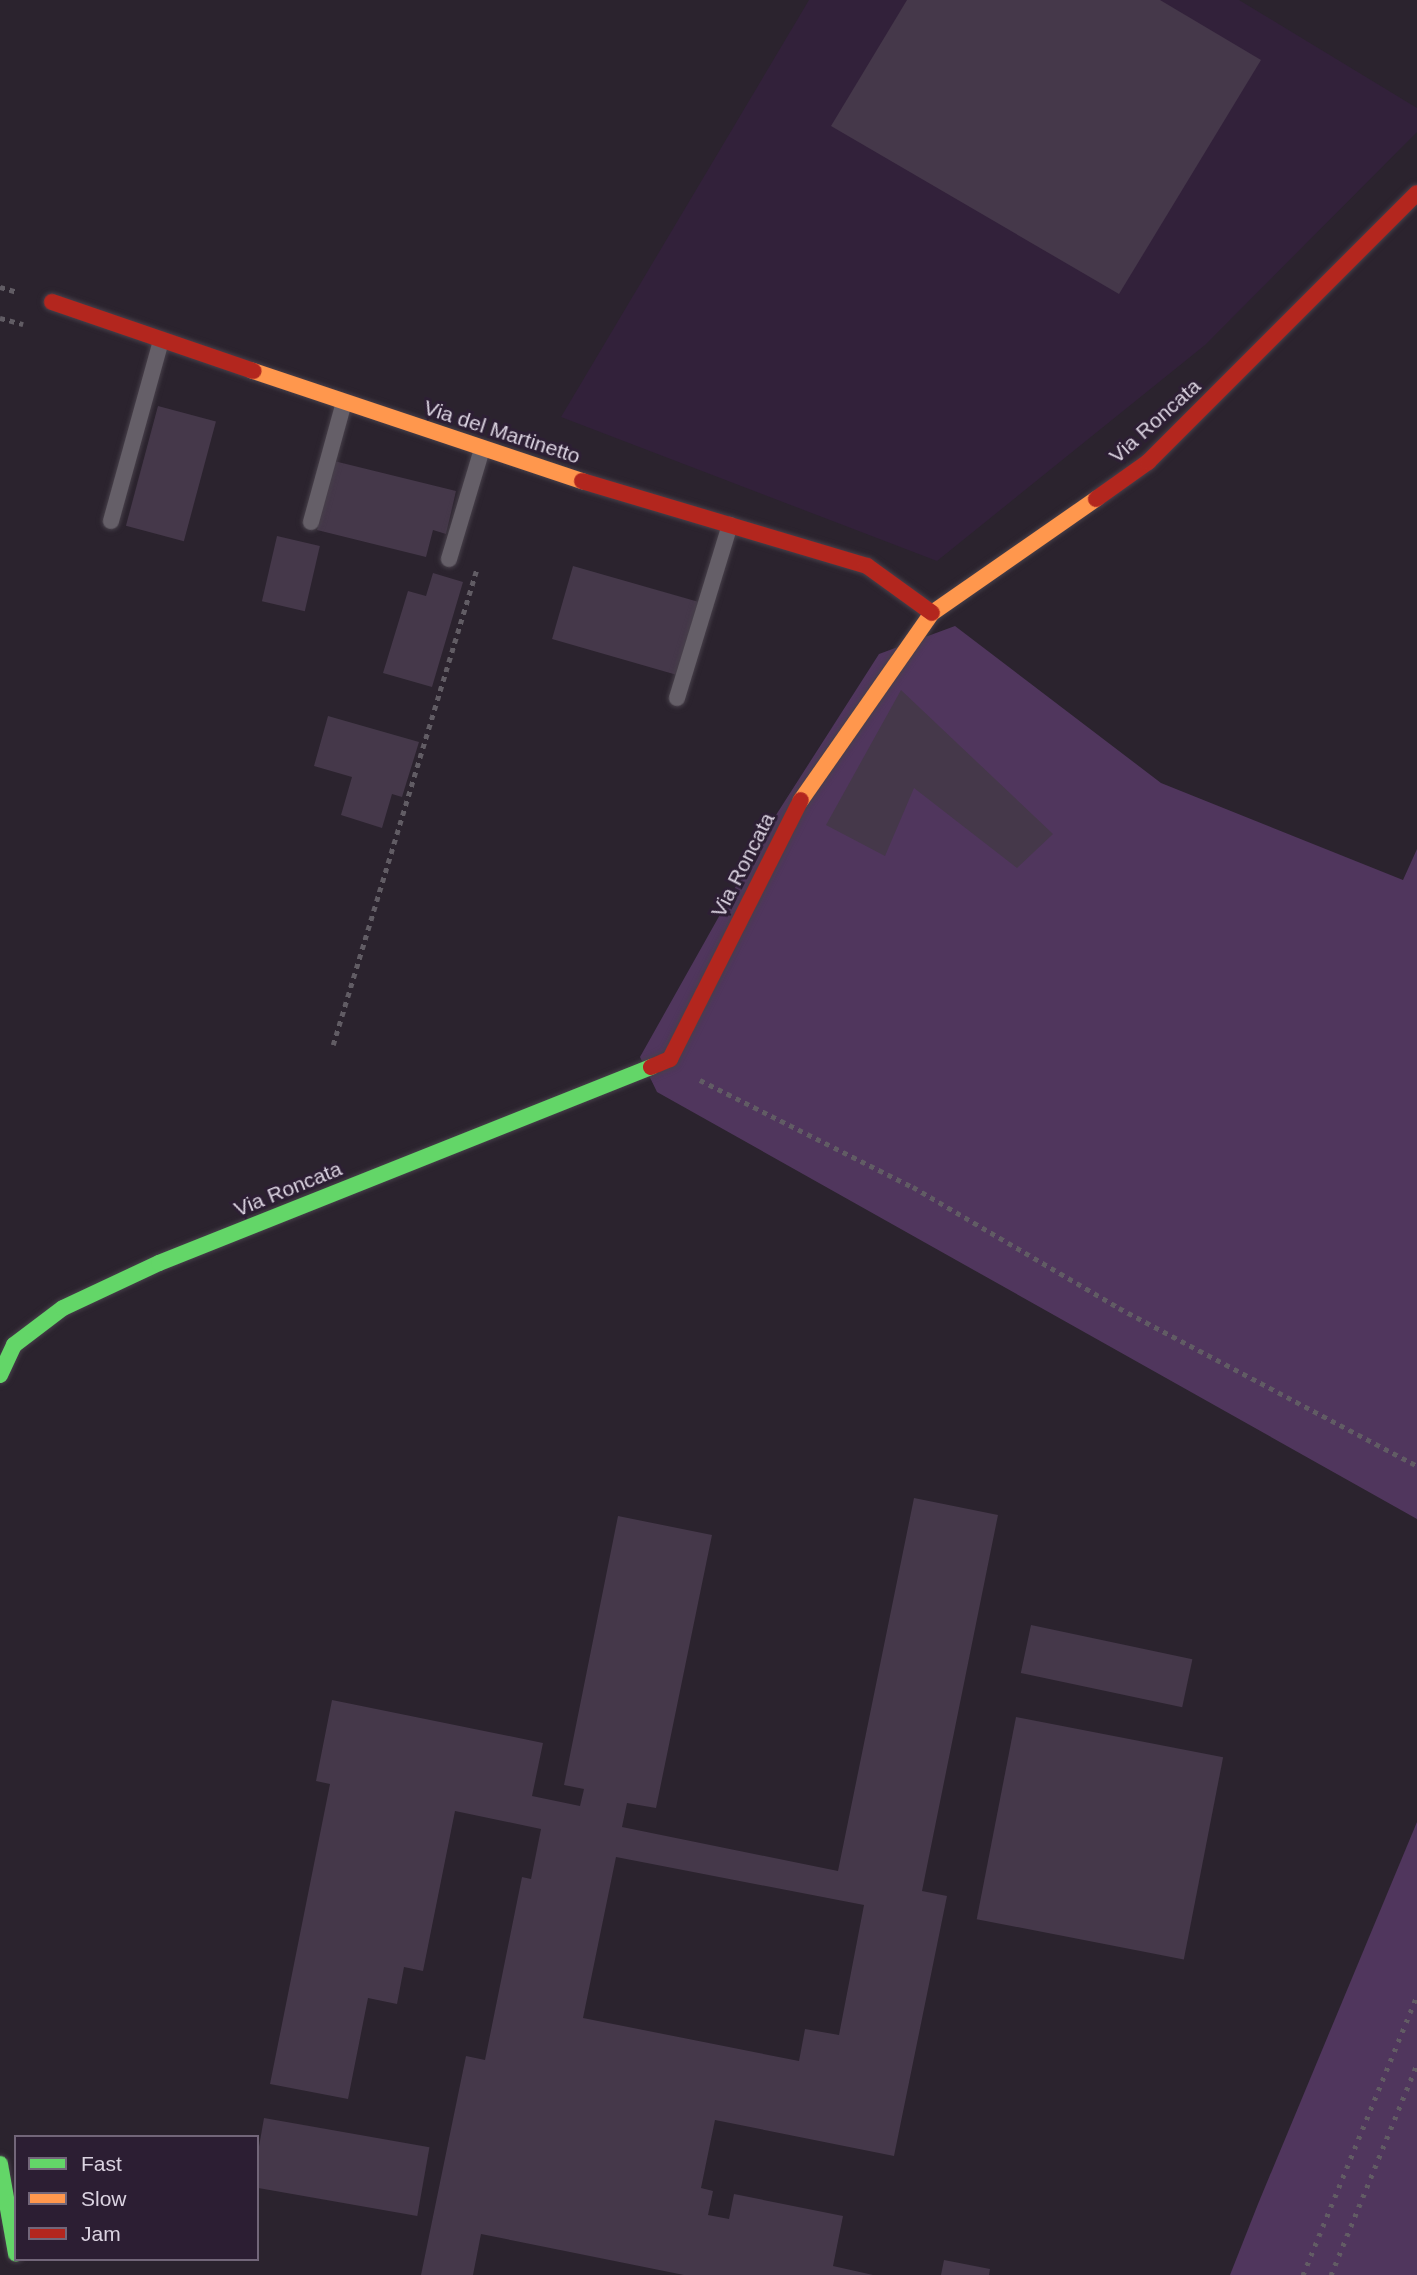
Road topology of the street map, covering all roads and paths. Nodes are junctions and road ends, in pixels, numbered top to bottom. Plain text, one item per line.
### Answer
1 (1417, 193) edge
2 (52, 302) dead end
3 (161, 341) junction
4 (344, 402) junction
5 (482, 449) junction
6 (111, 521) dead end
7 (310, 523) dead end
8 (730, 525) junction
9 (449, 559) dead end
10 (477, 566) dead end
11 (932, 613) junction
12 (677, 698) dead end
13 (333, 1045) dead end
14 (670, 1059) junction
15 (0, 1375) edge
16 (1417, 1466) edge
17 (0, 2164) edge
18 (14, 2243) edge

1 - 11 street, Via Roncata
2 - 3 street, Via del Martinetto
3 - 4 street, Via del Martinetto
3 - 6 lane
4 - 5 street, Via del Martinetto
4 - 7 lane
5 - 8 street, Via del Martinetto
5 - 9 lane
8 - 11 street, Via del Martinetto
8 - 12 lane
10 - 13 path
11 - 14 street, Via Roncata
14 - 15 street, Via Roncata
14 - 16 path
17 - 18 street

